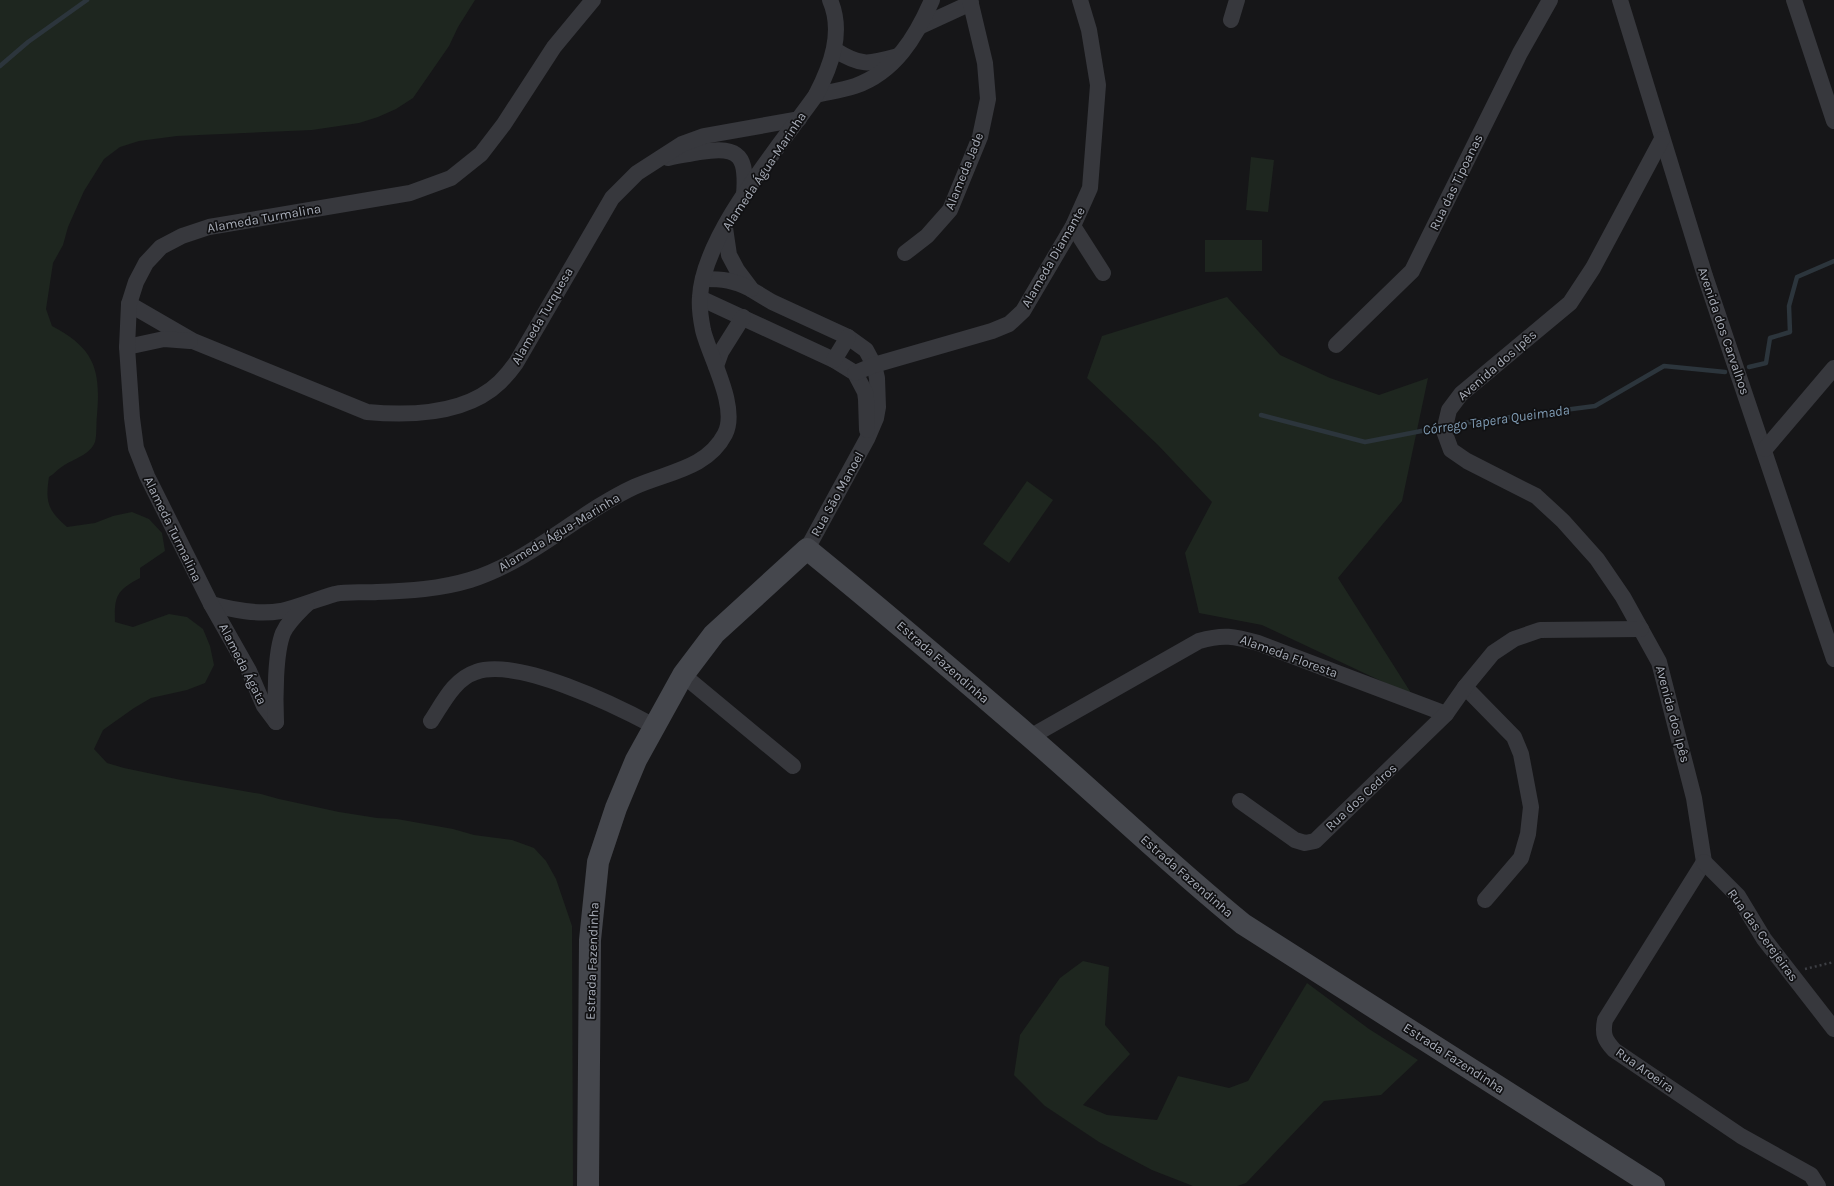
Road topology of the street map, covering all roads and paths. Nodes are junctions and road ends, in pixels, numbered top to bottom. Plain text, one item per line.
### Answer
1 (593, 0) edge
2 (830, 0) edge
3 (932, 0) edge
4 (1080, 0) edge
5 (1237, 0) edge
6 (1550, 0) edge
7 (1620, 0) edge
8 (1794, 0) edge
9 (971, 2) edge
10 (1231, 20) dead end
11 (921, 26) junction
12 (835, 50) junction
13 (900, 55) junction
14 (816, 94) junction
15 (799, 119) junction
16 (1834, 121) edge
17 (1662, 139) junction
18 (653, 162) junction
19 (744, 195) junction
20 (1073, 226) junction
21 (725, 228) junction
22 (905, 253) dead end
23 (1103, 273) dead end
24 (702, 279) junction
25 (752, 290) junction
26 (700, 298) junction
27 (772, 302) junction
28 (129, 304) junction
29 (743, 317) junction
30 (759, 324) junction
31 (848, 336) junction
32 (193, 341) junction
33 (1336, 345) dead end
34 (127, 347) junction
35 (834, 360) junction
36 (874, 365) junction
37 (716, 366) junction
38 (1834, 368) edge
39 (855, 373) junction
40 (867, 439) junction
41 (1765, 450) junction
42 (807, 549) junction
43 (308, 603) junction
44 (211, 604) junction
45 (1641, 629) junction
46 (1834, 659) edge
47 (684, 675) junction
48 (1465, 687) junction
49 (1446, 714) junction
50 (432, 721) dead end
51 (276, 722) joint
52 (654, 726) junction
53 (1030, 737) junction
54 (793, 766) dead end
55 (1240, 801) dead end
56 (1704, 862) junction
57 (1485, 900) dead end
58 (1834, 962) edge
59 (1791, 973) junction
60 (1834, 1029) edge
61 (588, 1186) edge
62 (1654, 1186) edge
63 (1818, 1186) edge

1 - 28 street, Alameda Turmalina
2 - 12 street, Alameda Água-Marinha
3 - 11 street
4 - 20 street, Alameda Diamante
5 - 10 street
6 - 33 street, Rua das Tipoanas
7 - 17 street, Avenida dos Carvalhos
8 - 16 street
9 - 11 street
9 - 22 street, Alameda Jade
11 - 13 street
12 - 13 street
12 - 14 street, Alameda Água-Marinha
13 - 14 street
14 - 15 street, Alameda Água-Marinha
15 - 18 street, Alameda Turquesa
15 - 19 street, Alameda Água-Marinha
17 - 41 street, Avenida dos Carvalhos
17 - 45 street, Avenida dos Ipês
18 - 19 street, Alameda Turquesa
18 - 32 street, Alameda Turquesa
19 - 21 street, Alameda Água-Marinha
20 - 23 street
20 - 36 street, Alameda Diamante
21 - 24 street, Alameda Água-Marinha
21 - 25 street
24 - 25 street
24 - 26 street, Alameda Água-Marinha
25 - 27 street
26 - 29 street
26 - 37 street, Alameda Água-Marinha
27 - 30 street
27 - 31 street
28 - 32 street, Alameda Turquesa
28 - 34 street, Alameda Turmalina
29 - 30 street
29 - 37 street
30 - 35 street
31 - 35 street
31 - 36 street
32 - 34 street, Alameda Turquesa
34 - 44 street, Alameda Turmalina
35 - 39 street
36 - 39 street, Alameda Diamante
36 - 40 street, Rua São Manoel
37 - 43 street, Alameda Água-Marinha
38 - 41 street
39 - 40 street, Rua São Manoel
40 - 42 street, Rua São Manoel
41 - 46 street, Avenida dos Carvalhos
42 - 47 street, Estrada Fazendinha
42 - 53 street, Estrada Fazendinha
43 - 44 street, Alameda Água-Marinha
43 - 51 street, Alameda Água-Marinha
44 - 51 street, Alameda Ágata
45 - 48 street, Rua dos Cedros
45 - 56 street, Avenida dos Ipês
47 - 52 street, Estrada Fazendinha
47 - 54 street
48 - 49 street, Rua dos Cedros
48 - 57 street
49 - 53 street, Alameda Floresta
49 - 55 street, Rua dos Cedros
50 - 52 street
52 - 61 street, Estrada Fazendinha
53 - 62 street, Estrada Fazendinha
56 - 59 street, Rua das Cerejeiras
56 - 63 street, Rua Aroeira
58 - 59 path
59 - 60 street, Rua das Cerejeiras

